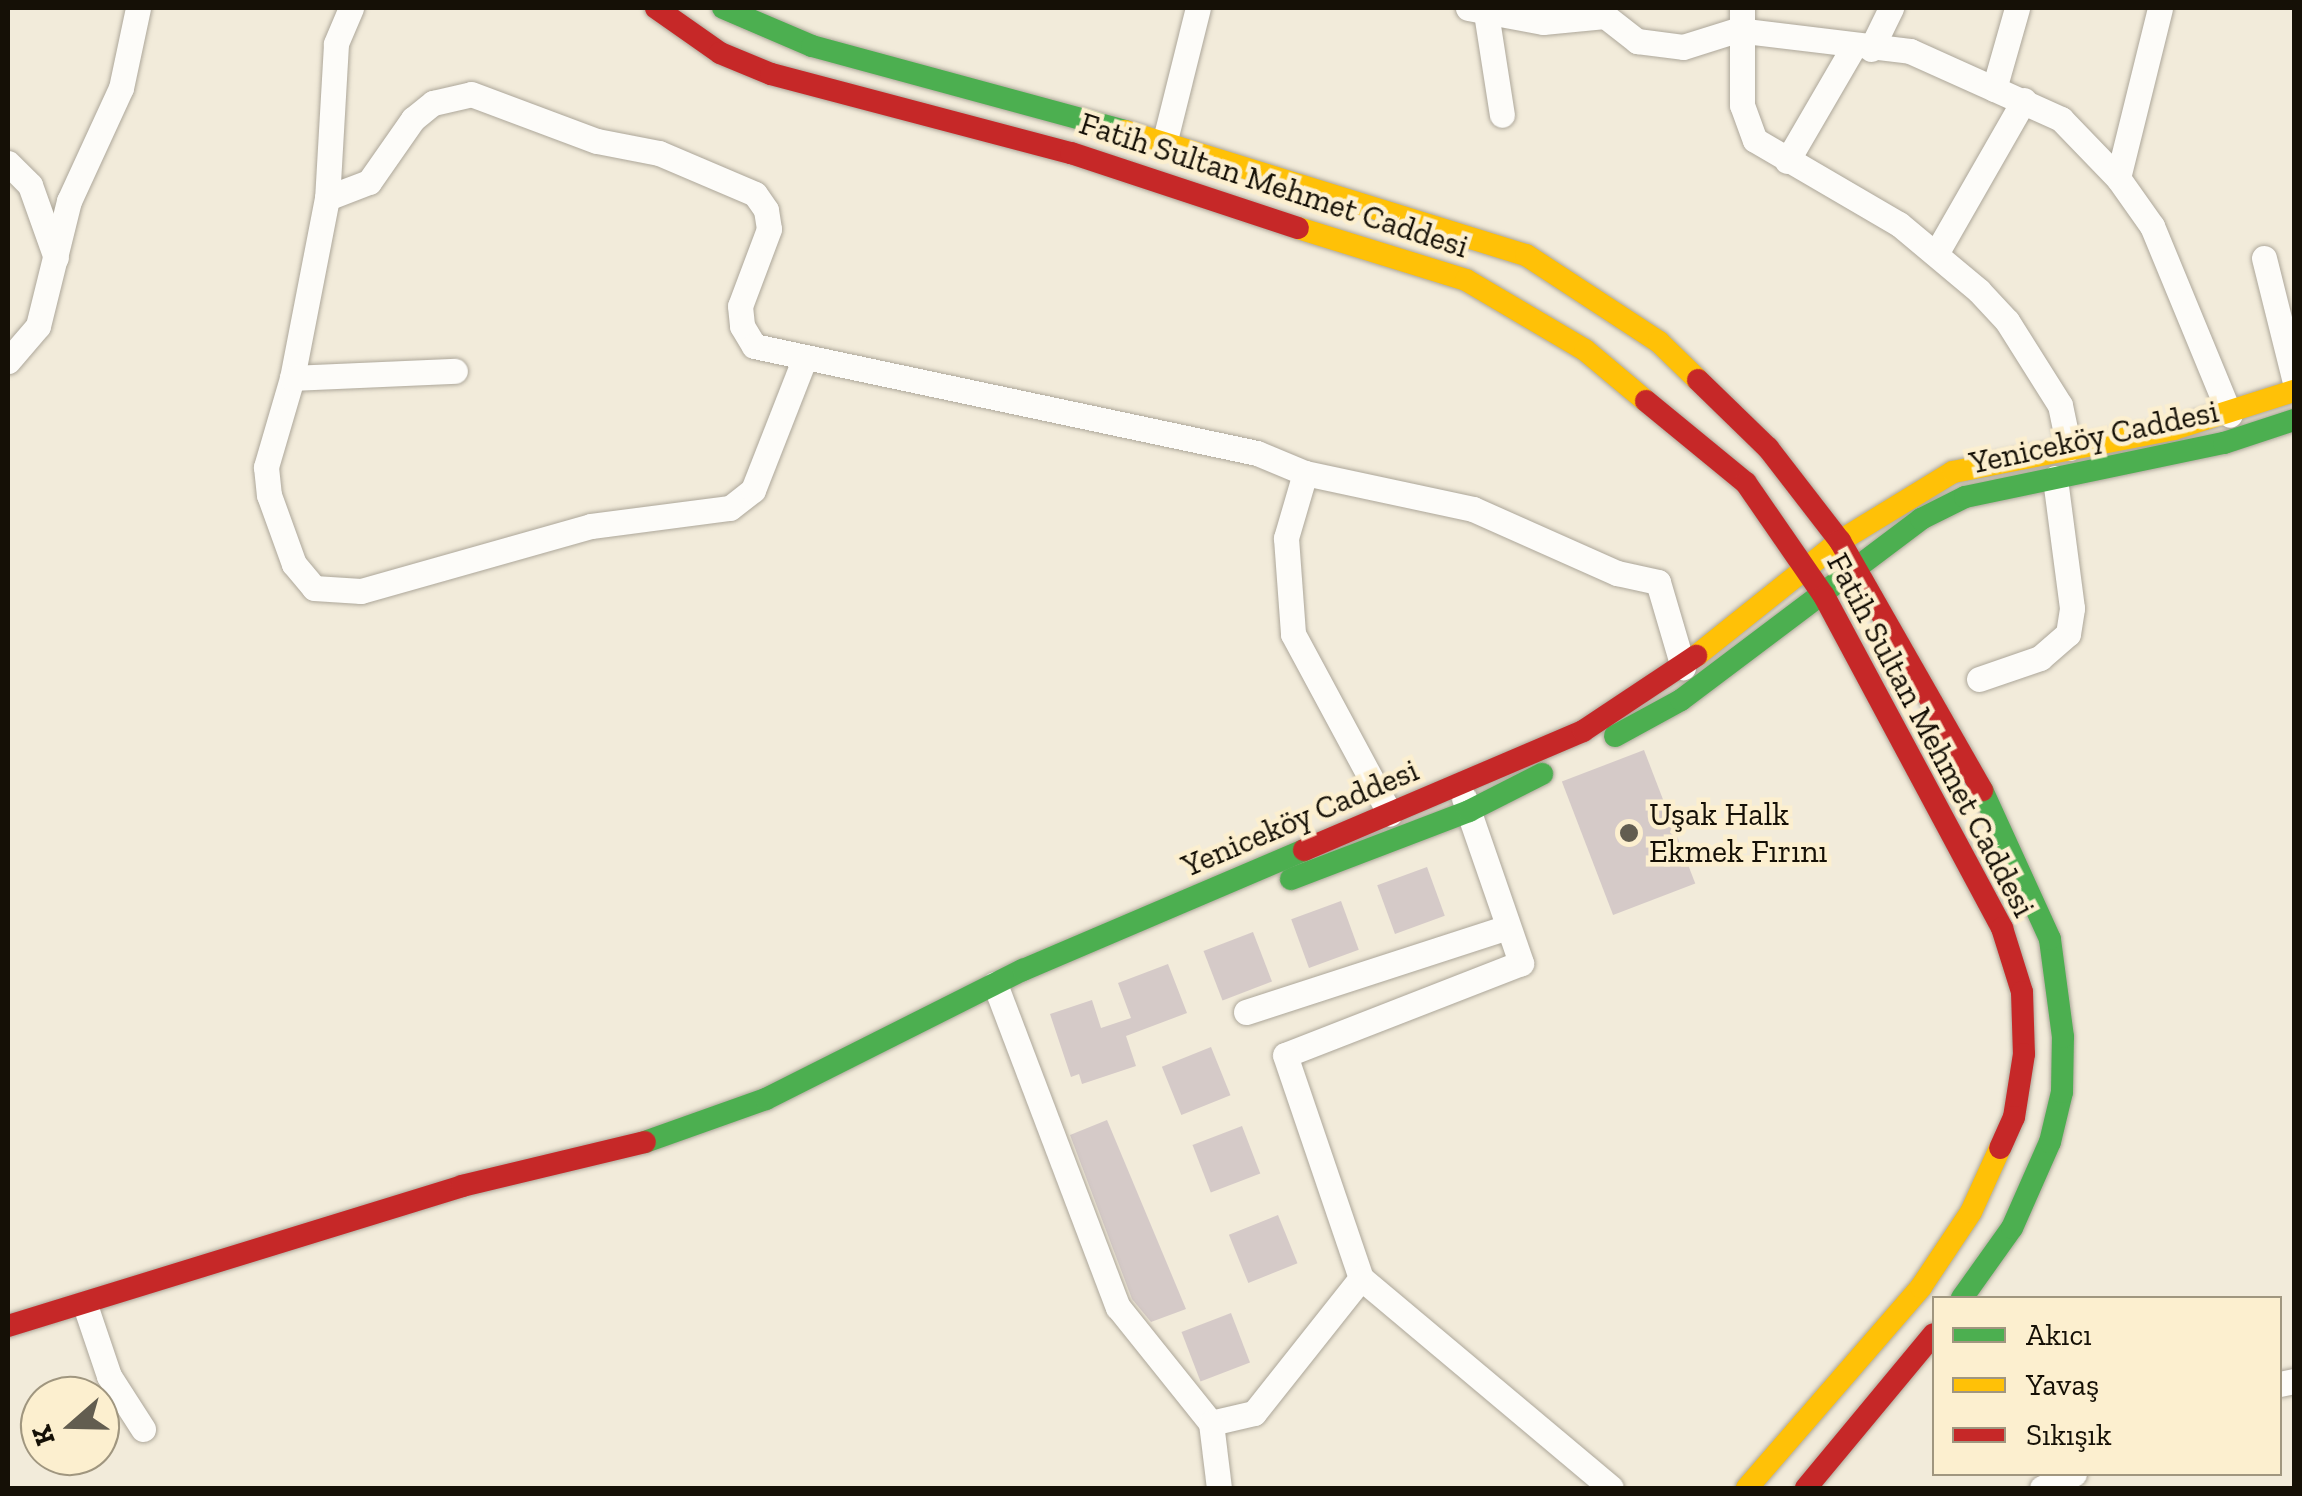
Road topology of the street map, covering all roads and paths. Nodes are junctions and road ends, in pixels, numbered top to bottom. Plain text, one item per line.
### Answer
1 (138, 8) edge
2 (351, 8) edge
3 (656, 8) edge
4 (723, 8) edge
5 (1198, 8) edge
6 (1891, 8) edge
7 (2017, 8) edge
8 (2160, 8) edge
9 (1477, 10) edge
10 (1602, 12) edge
11 (1740, 19) edge
12 (1863, 48) junction
13 (1994, 89) junction
14 (2024, 100) junction
15 (1502, 116) dead end
16 (1164, 144) junction
17 (1787, 161) junction
18 (8, 163) edge
19 (2118, 178) junction
20 (327, 198) junction
21 (1937, 252) junction
22 (56, 258) junction
23 (2264, 258) dead end
24 (804, 360) junction
25 (8, 361) edge
26 (454, 371) dead end
27 (292, 378) junction
28 (2294, 378) edge
29 (2294, 391) edge
30 (2230, 415) junction
31 (2294, 420) edge
32 (2070, 448) junction
33 (1305, 472) junction
34 (2055, 478) junction
35 (1840, 541) junction
36 (1806, 568) junction
37 (1857, 570) junction
38 (1824, 596) junction
39 (1683, 667) junction
40 (1979, 679) dead end
41 (1460, 786) junction
42 (1470, 811) junction
43 (1390, 814) junction
44 (1170, 908) junction
45 (1507, 927) junction
46 (995, 984) junction
47 (1246, 1012) dead end
48 (1362, 1278) junction
49 (1963, 1296) edge
50 (85, 1306) junction
51 (8, 1326) edge
52 (1932, 1336) edge
53 (1211, 1423) junction
54 (143, 1429) dead end
55 (2069, 1476) edge
56 (1219, 1488) edge
57 (1612, 1488) edge
58 (1747, 1488) edge
59 (1806, 1488) edge
60 (2042, 1488) edge

1 - 22 street
2 - 20 street
3 - 36 main road, Fatih Sultan Mehmet Caddesi
4 - 16 main road, Fatih Sultan Mehmet Caddesi
5 - 16 street
6 - 12 street
7 - 13 street
8 - 19 street
9 - 10 street
9 - 15 street
10 - 11 street
11 - 12 street
11 - 17 street
12 - 13 street
12 - 17 street
13 - 14 street
14 - 19 street
14 - 21 street
16 - 35 main road, Fatih Sultan Mehmet Caddesi
17 - 21 street
18 - 22 street
19 - 30 street
20 - 24 street
20 - 27 street
21 - 32 street
22 - 25 street
23 - 28 street
24 - 27 street
24 - 33 street
26 - 27 street
29 - 30 main road, Yeniceköy Caddesi
30 - 32 main road, Yeniceköy Caddesi
31 - 34 main road, Yeniceköy Caddesi
32 - 35 main road, Yeniceköy Caddesi
33 - 39 street
33 - 43 street
34 - 37 main road, Yeniceköy Caddesi
34 - 40 street
35 - 36 main road, Yeniceköy Caddesi
35 - 37 main road, Fatih Sultan Mehmet Caddesi
36 - 38 main road, Fatih Sultan Mehmet Caddesi
36 - 39 main road, Yeniceköy Caddesi
37 - 38 main road, Yeniceköy Caddesi
37 - 49 main road, Fatih Sultan Mehmet Caddesi
38 - 42 main road, Yeniceköy Caddesi
38 - 58 main road, Fatih Sultan Mehmet Caddesi
39 - 41 main road, Yeniceköy Caddesi
41 - 42 street
41 - 43 main road, Yeniceköy Caddesi
42 - 44 main road, Yeniceköy Caddesi
42 - 45 street
43 - 44 main road, Yeniceköy Caddesi
44 - 46 main road
45 - 47 street
45 - 48 street
46 - 50 main road
46 - 53 street
48 - 53 street
48 - 57 street
50 - 51 main road
50 - 54 street
52 - 59 main road
53 - 56 street
55 - 60 street

